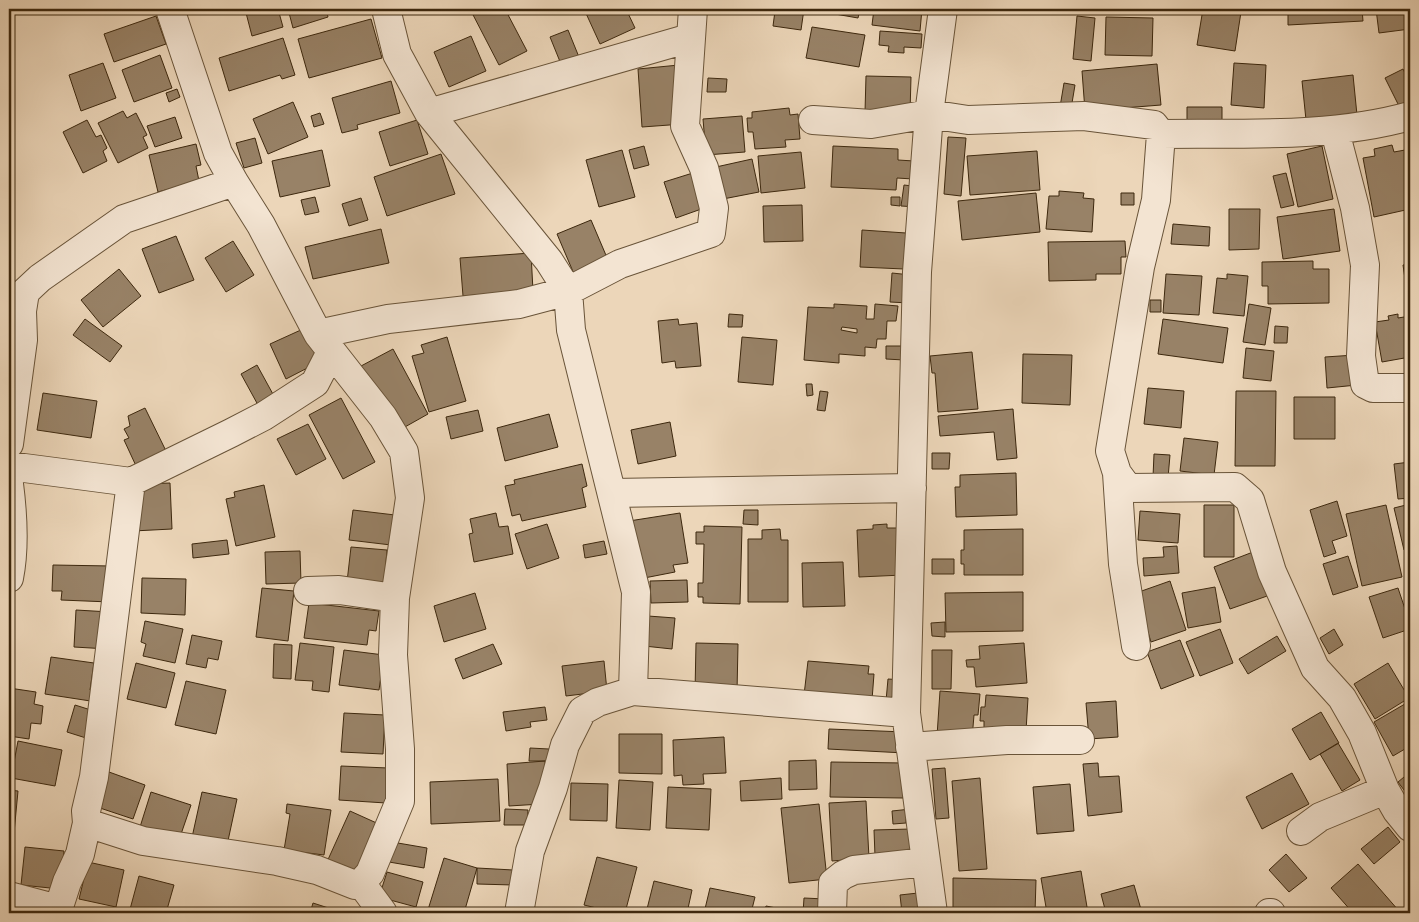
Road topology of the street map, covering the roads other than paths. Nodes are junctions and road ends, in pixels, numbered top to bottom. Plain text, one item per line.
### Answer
1 (170, 9) edge
2 (386, 9) edge
3 (693, 9) edge
4 (943, 9) edge
5 (690, 38) junction
6 (429, 113) junction
7 (929, 114) junction
8 (1410, 116) edge
9 (813, 120) dead end
10 (1335, 131) junction
11 (1160, 134) junction
12 (234, 182) junction
13 (568, 291) junction
14 (324, 343) junction
15 (1410, 388) edge
16 (9, 444) edge
17 (9, 466) edge
18 (1117, 473) junction
19 (131, 482) junction
20 (9, 484) edge
21 (912, 488) junction
22 (612, 493) junction
23 (9, 578) edge
24 (308, 591) dead end
25 (395, 598) junction
26 (1136, 646) dead end
27 (633, 691) junction
28 (906, 713) junction
29 (1080, 740) dead end
30 (910, 747) junction
31 (1385, 790) junction
32 (87, 824) junction
33 (1410, 827) edge
34 (1301, 831) dead end
35 (926, 862) junction
36 (362, 883) junction
37 (9, 896) edge
38 (57, 911) edge
39 (383, 913) edge
40 (519, 913) edge
41 (832, 913) edge
42 (933, 913) edge

1 - 12 street
2 - 6 street
3 - 5 street
4 - 7 street
5 - 6 street
5 - 13 street
6 - 13 street
7 - 9 street
7 - 11 street
7 - 21 street
8 - 10 street
10 - 11 street
10 - 15 street
11 - 18 street
12 - 14 street
12 - 16 street
13 - 14 street
13 - 22 street
14 - 19 street
14 - 25 street
17 - 19 street
18 - 26 street
18 - 31 street
19 - 32 street
20 - 23 street
21 - 22 street
21 - 28 street
22 - 27 street
24 - 25 street
25 - 36 street
27 - 28 street
27 - 40 street
28 - 30 street
29 - 30 street
30 - 35 street
31 - 33 street
31 - 34 street
32 - 36 street
32 - 38 street
35 - 41 street
35 - 42 street
36 - 39 street
37 - 38 street

